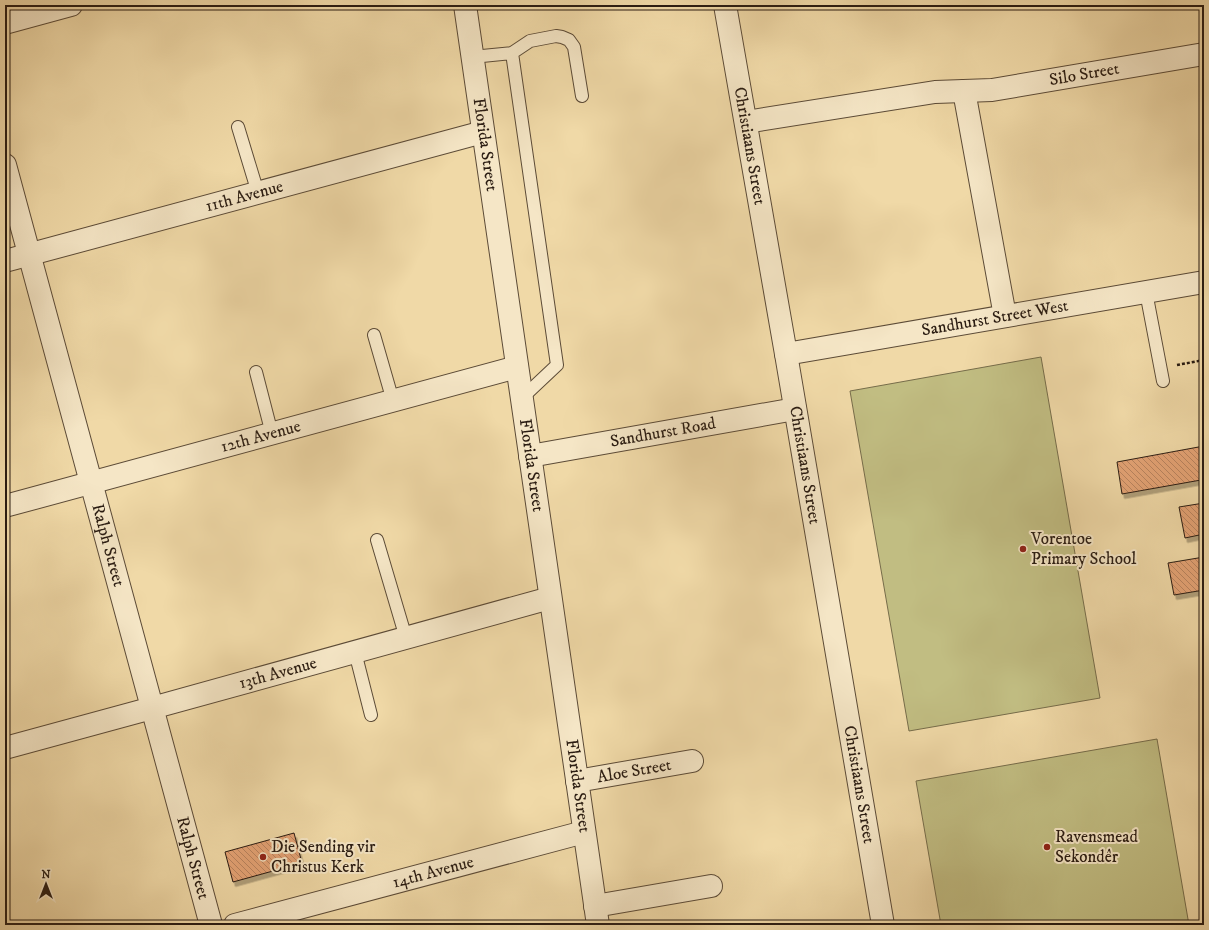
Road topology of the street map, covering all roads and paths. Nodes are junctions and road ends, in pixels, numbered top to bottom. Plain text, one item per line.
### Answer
1 (71, 5) edge
2 (464, 5) edge
3 (725, 5) edge
4 (5, 23) edge
5 (512, 53) junction
6 (1204, 54) edge
7 (472, 57) junction
8 (964, 91) junction
9 (582, 96) dead end
10 (746, 122) junction
11 (238, 127) dead end
12 (483, 132) junction
13 (5, 165) edge
14 (258, 193) junction
15 (29, 254) junction
16 (5, 261) edge
17 (1204, 282) edge
18 (1146, 292) junction
19 (1005, 316) junction
20 (374, 335) dead end
21 (786, 354) junction
22 (1204, 360) edge
23 (517, 367) junction
24 (1160, 368) junction
25 (256, 372) dead end
26 (1163, 381) dead end
27 (522, 398) junction
28 (393, 401) junction
29 (795, 409) junction
30 (272, 434) junction
31 (530, 456) junction
32 (91, 483) junction
33 (5, 506) edge
34 (377, 540) dead end
35 (550, 598) junction
36 (406, 638) junction
37 (355, 652) junction
38 (152, 708) junction
39 (371, 715) dead end
40 (5, 748) edge
41 (692, 761) dead end
42 (577, 781) junction
43 (584, 832) junction
44 (710, 886) dead end
45 (596, 916) edge
46 (211, 925) edge
47 (235, 925) edge
48 (883, 925) edge

1 - 4 street
2 - 7 street, Florida Street
3 - 10 street, Christiaans Street
5 - 7 lane
5 - 9 lane
5 - 27 lane
6 - 8 street, Silo Street
7 - 12 street, Florida Street
8 - 10 street, Silo Street
8 - 19 street
10 - 21 street, Christiaans Street
11 - 14 lane
12 - 14 street, 11th Avenue
12 - 23 street, Florida Street
13 - 15 street, Ralph Street
14 - 15 street, 11th Avenue
15 - 16 street, 11th Avenue
15 - 32 street, Ralph Street
17 - 18 street, Sandhurst Street West
18 - 19 street, Sandhurst Street West
18 - 24 lane
19 - 21 street, Sandhurst Street West
20 - 28 lane
21 - 29 street, Christiaans Street
22 - 24 path
23 - 27 street, Florida Street
23 - 28 street, 12th Avenue
24 - 26 lane
25 - 30 lane
27 - 31 street, Florida Street
28 - 30 street, 12th Avenue
29 - 31 street, Sandhurst Road
29 - 48 street, Christiaans Street
30 - 32 street, 12th Avenue
31 - 35 street, Florida Street
32 - 33 street, 12th Avenue
32 - 38 street, Ralph Street
34 - 36 lane
35 - 36 street, 13th Avenue
35 - 42 street, Florida Street
36 - 37 street, 13th Avenue
37 - 38 street, 13th Avenue
37 - 39 lane
38 - 40 street, 13th Avenue
38 - 46 street, Ralph Street
41 - 42 street, Aloe Street
42 - 43 street, Florida Street
43 - 45 street, Florida Street
43 - 47 street, 14th Avenue
44 - 45 street

